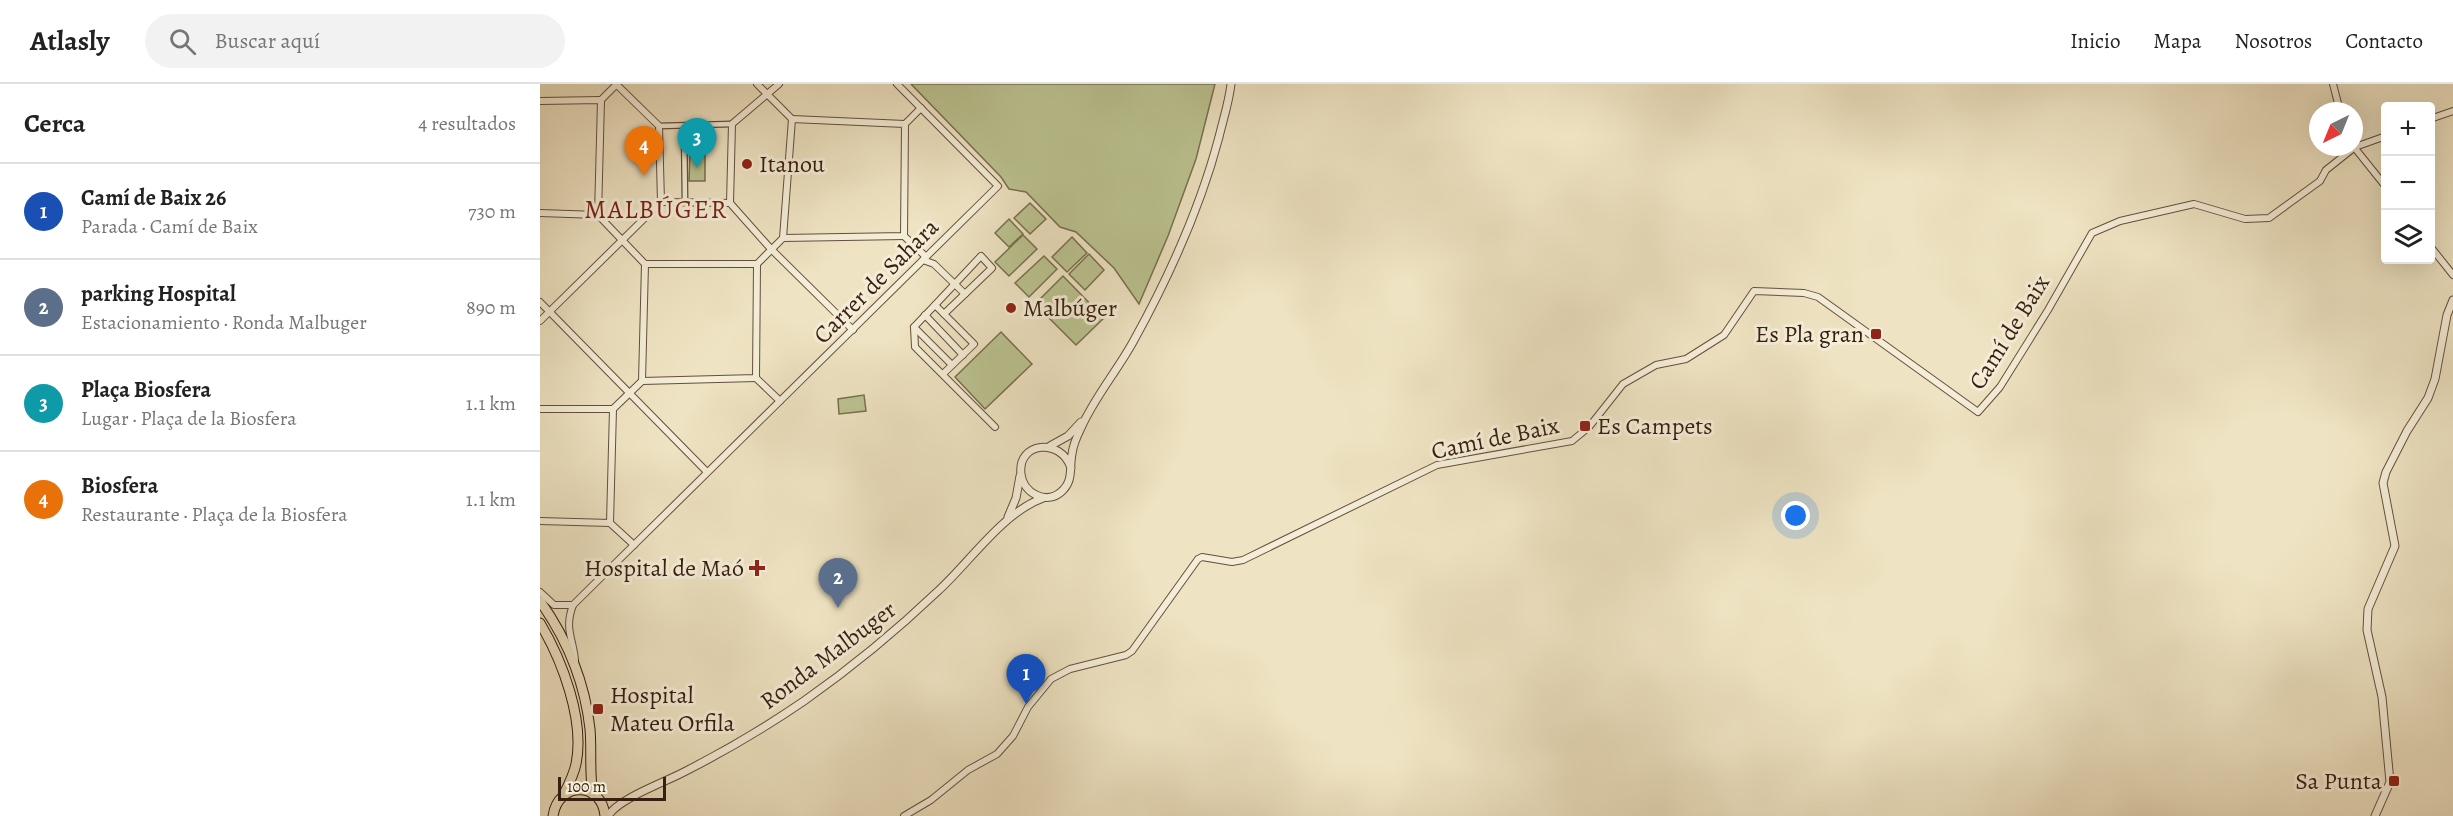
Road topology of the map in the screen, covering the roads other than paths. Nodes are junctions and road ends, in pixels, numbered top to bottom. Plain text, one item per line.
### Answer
1 (617, 84) edge
2 (757, 84) edge
3 (779, 84) edge
4 (897, 84) edge
5 (1231, 84) edge
6 (2332, 84) edge
7 (767, 95) junction
8 (601, 100) junction
9 (540, 101) edge
10 (2337, 102) edge
11 (921, 108) junction
12 (2453, 111) edge
13 (2435, 117) edge
14 (792, 119) junction
15 (732, 124) junction
16 (905, 124) junction
17 (659, 126) junction
18 (684, 126) junction
19 (2381, 137) edge
20 (2363, 144) edge
21 (2343, 156) edge
22 (2361, 156) edge
23 (2381, 183) edge
24 (661, 202) junction
25 (685, 202) junction
26 (729, 203) junction
27 (540, 213) edge
28 (598, 215) junction
29 (904, 236) junction
30 (783, 238) junction
31 (623, 241) junction
32 (771, 249) junction
33 (2435, 252) edge
34 (926, 257) junction
35 (645, 264) junction
36 (758, 264) junction
37 (2453, 275) edge
38 (954, 284) junction
39 (965, 294) junction
40 (2453, 300) edge
41 (540, 302) edge
42 (934, 304) junction
43 (550, 312) junction
44 (944, 314) junction
45 (925, 315) junction
46 (540, 321) edge
47 (914, 327) junction
48 (853, 330) junction
49 (963, 355) junction
50 (952, 365) junction
51 (943, 374) junction
52 (756, 378) junction
53 (642, 381) junction
54 (629, 393) junction
55 (780, 401) junction
56 (540, 409) edge
57 (613, 409) junction
58 (1089, 413) junction
59 (995, 427) dead end
60 (1047, 447) junction
61 (1071, 468) junction
62 (707, 472) junction
63 (1021, 475) junction
64 (1045, 497) junction
65 (540, 521) edge
66 (610, 523) junction
67 (1004, 524) junction
68 (634, 545) junction
69 (540, 592) edge
70 (540, 601) edge
71 (573, 605) junction
72 (540, 624) edge
73 (575, 665) junction
74 (564, 794) junction
75 (596, 796) junction
76 (621, 803) junction
77 (553, 816) edge
78 (607, 816) edge
79 (904, 816) edge
80 (2375, 816) edge

1 - 8 street
1 - 17 street
2 - 7 street
3 - 7 street
4 - 11 street
5 - 58 street
6 - 10 street
7 - 14 street
7 - 15 street
8 - 9 street
8 - 28 street
11 - 16 street
11 - 34 street, Carrer de Sahara
12 - 13 street
14 - 16 street
14 - 30 street
15 - 18 street
15 - 26 street
16 - 29 street
17 - 18 street
17 - 24 street
18 - 25 street
19 - 20 street
21 - 79 street, Camí de Baix
22 - 23 street
24 - 25 street
24 - 31 street
25 - 26 street
26 - 32 street
27 - 28 street
28 - 31 street
29 - 30 street
29 - 34 street
30 - 32 street
31 - 35 street
31 - 43 street
32 - 36 street
32 - 48 street
33 - 37 street
34 - 38 street
34 - 48 street, Carrer de Sahara
35 - 36 street
35 - 53 street
36 - 52 street
38 - 39 street
38 - 39 street
38 - 42 street
39 - 44 street
40 - 80 street
41 - 43 street
42 - 44 street
42 - 45 street
43 - 46 street
43 - 54 street
44 - 49 street
45 - 47 street
45 - 49 street
47 - 50 street
47 - 51 street
48 - 55 street, Carrer de Sahara
49 - 50 street
50 - 51 street
51 - 59 street
52 - 53 street
52 - 55 street
53 - 54 street
54 - 57 street
54 - 62 street
55 - 62 street, Carrer de Sahara
56 - 57 street
57 - 66 street
58 - 60 street
58 - 61 street
60 - 61 street
60 - 63 street
61 - 64 street
62 - 68 street, Carrer de Sahara
63 - 64 street
63 - 67 street, Ronda Malbuger
64 - 67 street, Ronda Malbuger
65 - 66 street
66 - 68 street
67 - 76 street, Ronda Malbuger
68 - 71 street, Carrer de Sahara
69 - 71 street
70 - 73 main road
71 - 73 street
72 - 74 main road
73 - 75 main road
74 - 75 main road
74 - 77 main road
75 - 76 street
75 - 78 main road
76 - 78 street, Ronda Malbuger

